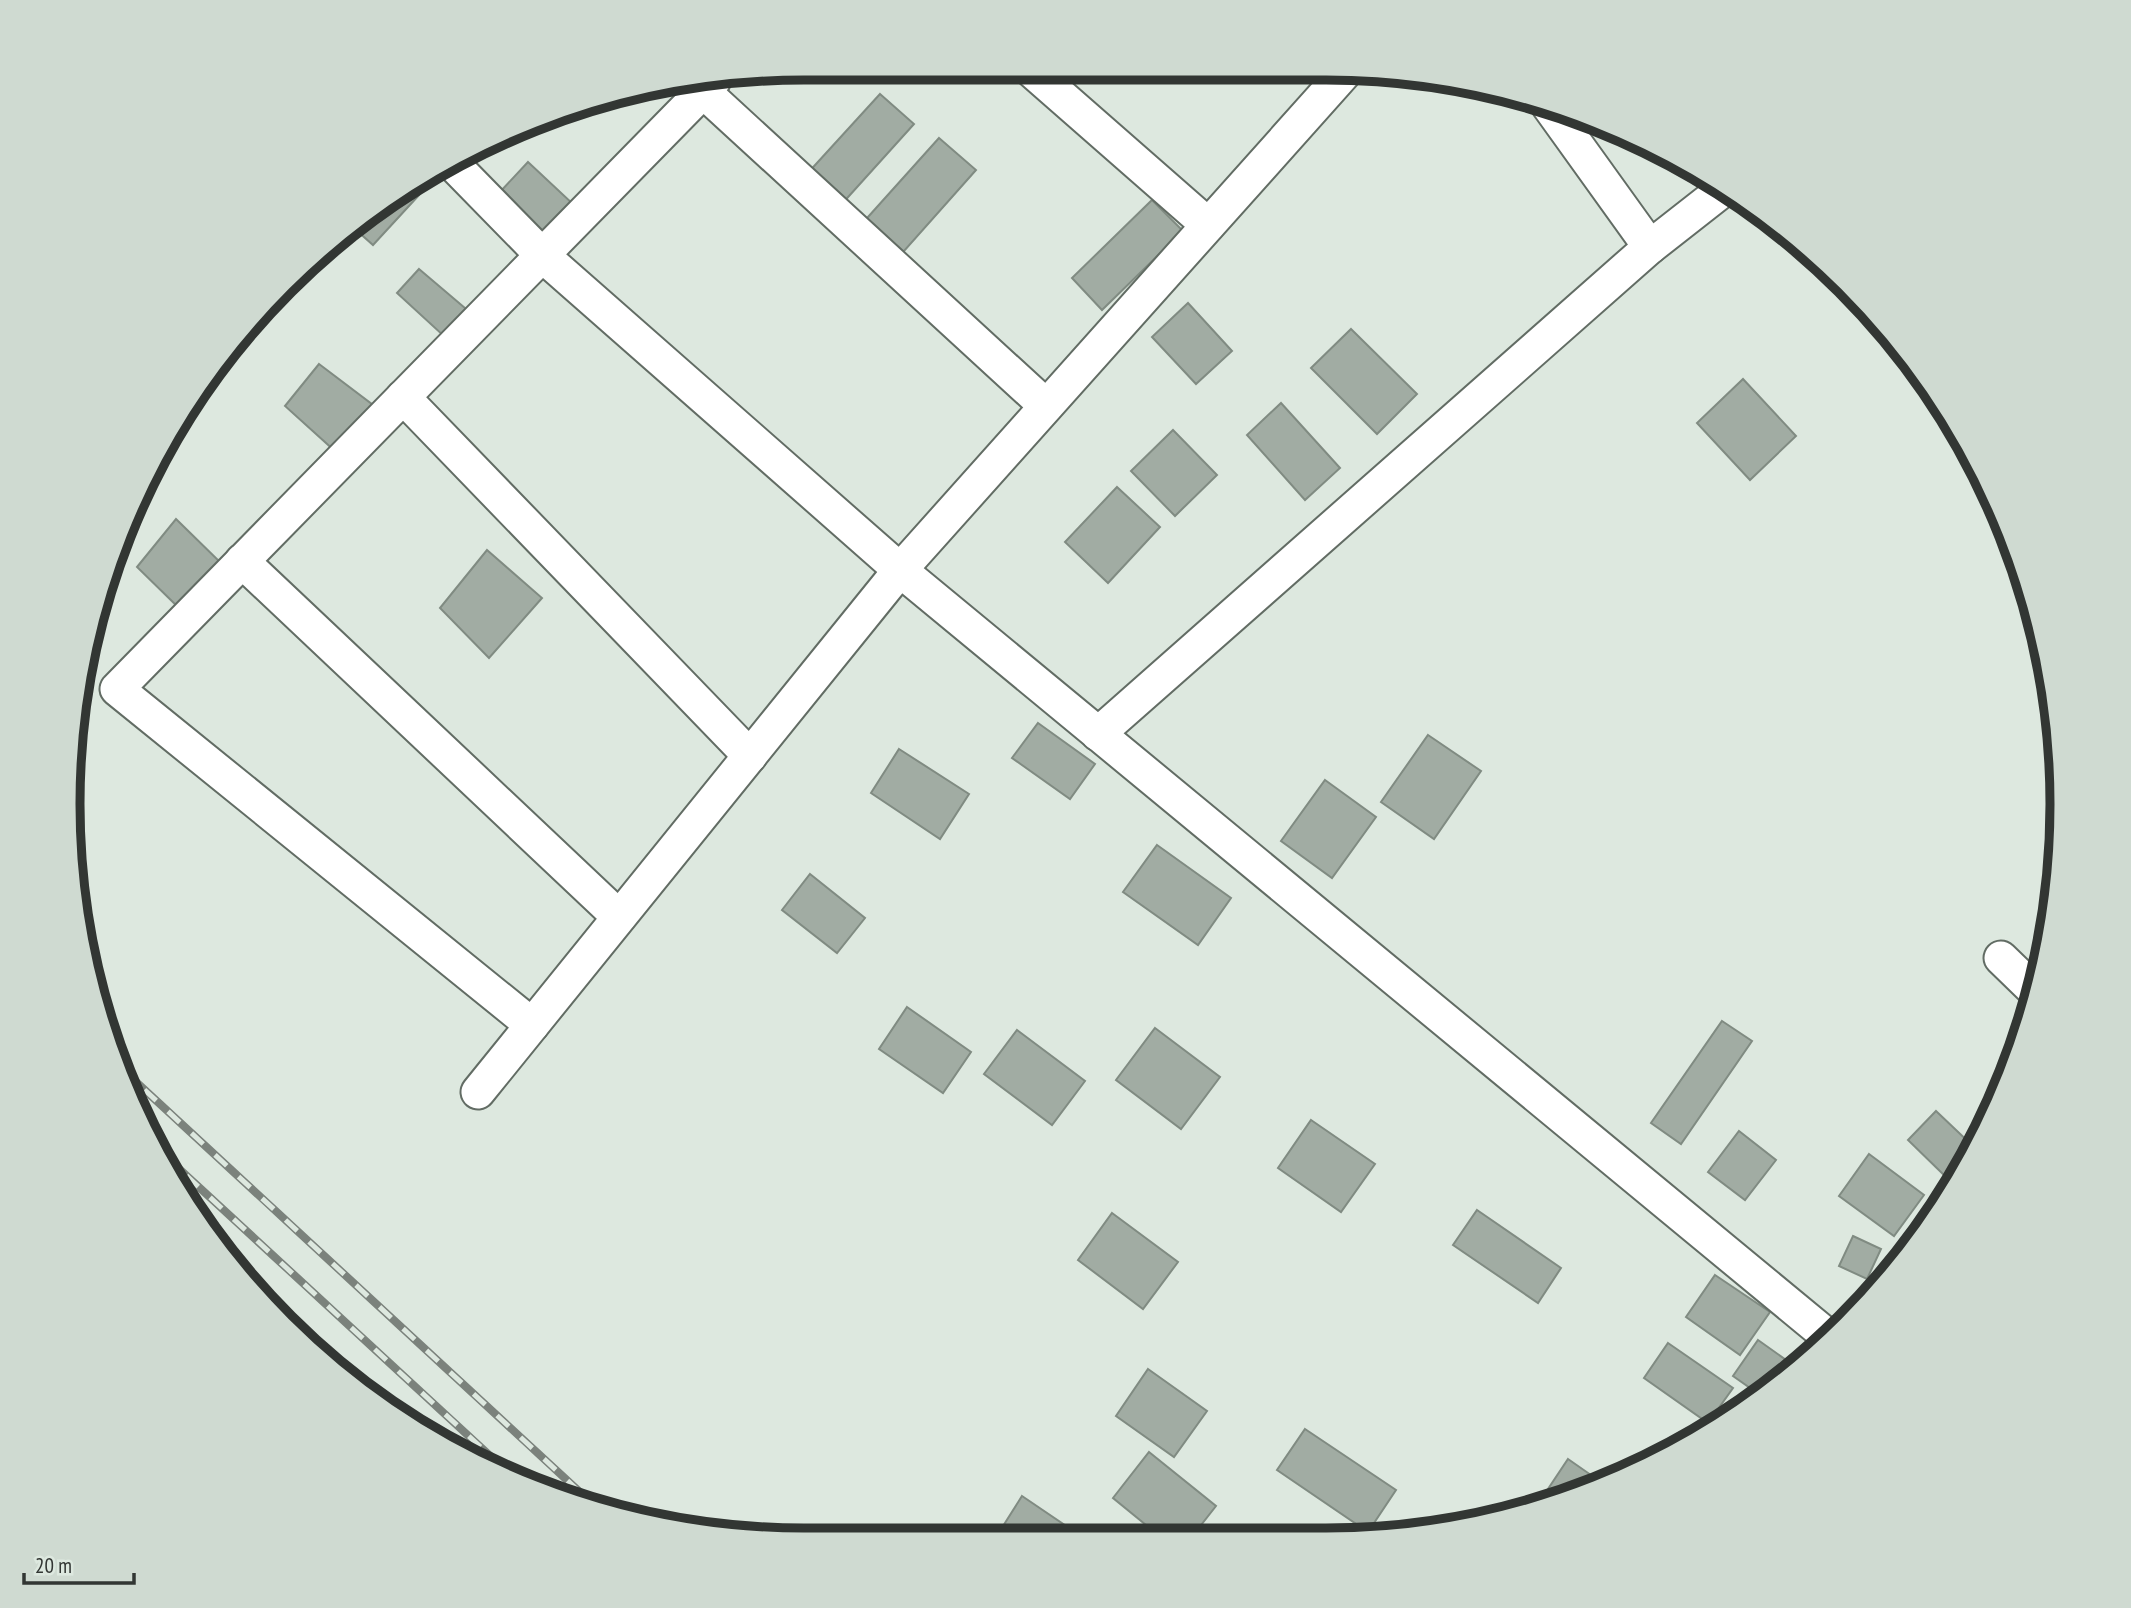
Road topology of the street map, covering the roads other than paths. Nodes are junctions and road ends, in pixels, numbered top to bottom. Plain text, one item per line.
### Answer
1 (1043, 80) edge
2 (1338, 80) edge
3 (708, 87) edge
4 (710, 87) edge
5 (1558, 118) edge
6 (458, 169) edge
7 (1717, 194) edge
8 (1208, 225) junction
9 (1650, 247) junction
10 (542, 256) junction
11 (403, 397) junction
12 (1046, 406) junction
13 (242, 561) junction
14 (900, 570) junction
15 (1098, 734) junction
16 (750, 756) junction
17 (619, 917) junction
18 (2001, 958) dead end
19 (2028, 984) edge
20 (532, 1025) junction
21 (478, 1092) dead end
22 (1822, 1331) edge

1 - 8 street
2 - 8 street
3 - 10 street
4 - 12 street
5 - 9 street
6 - 10 street
7 - 9 street
8 - 12 street
9 - 15 street
10 - 11 street
10 - 14 street
11 - 13 street
11 - 16 street
12 - 14 street
13 - 17 street
13 - 20 street
14 - 15 street
14 - 16 street
15 - 22 street
16 - 17 street
17 - 20 street
18 - 19 street
20 - 21 street

